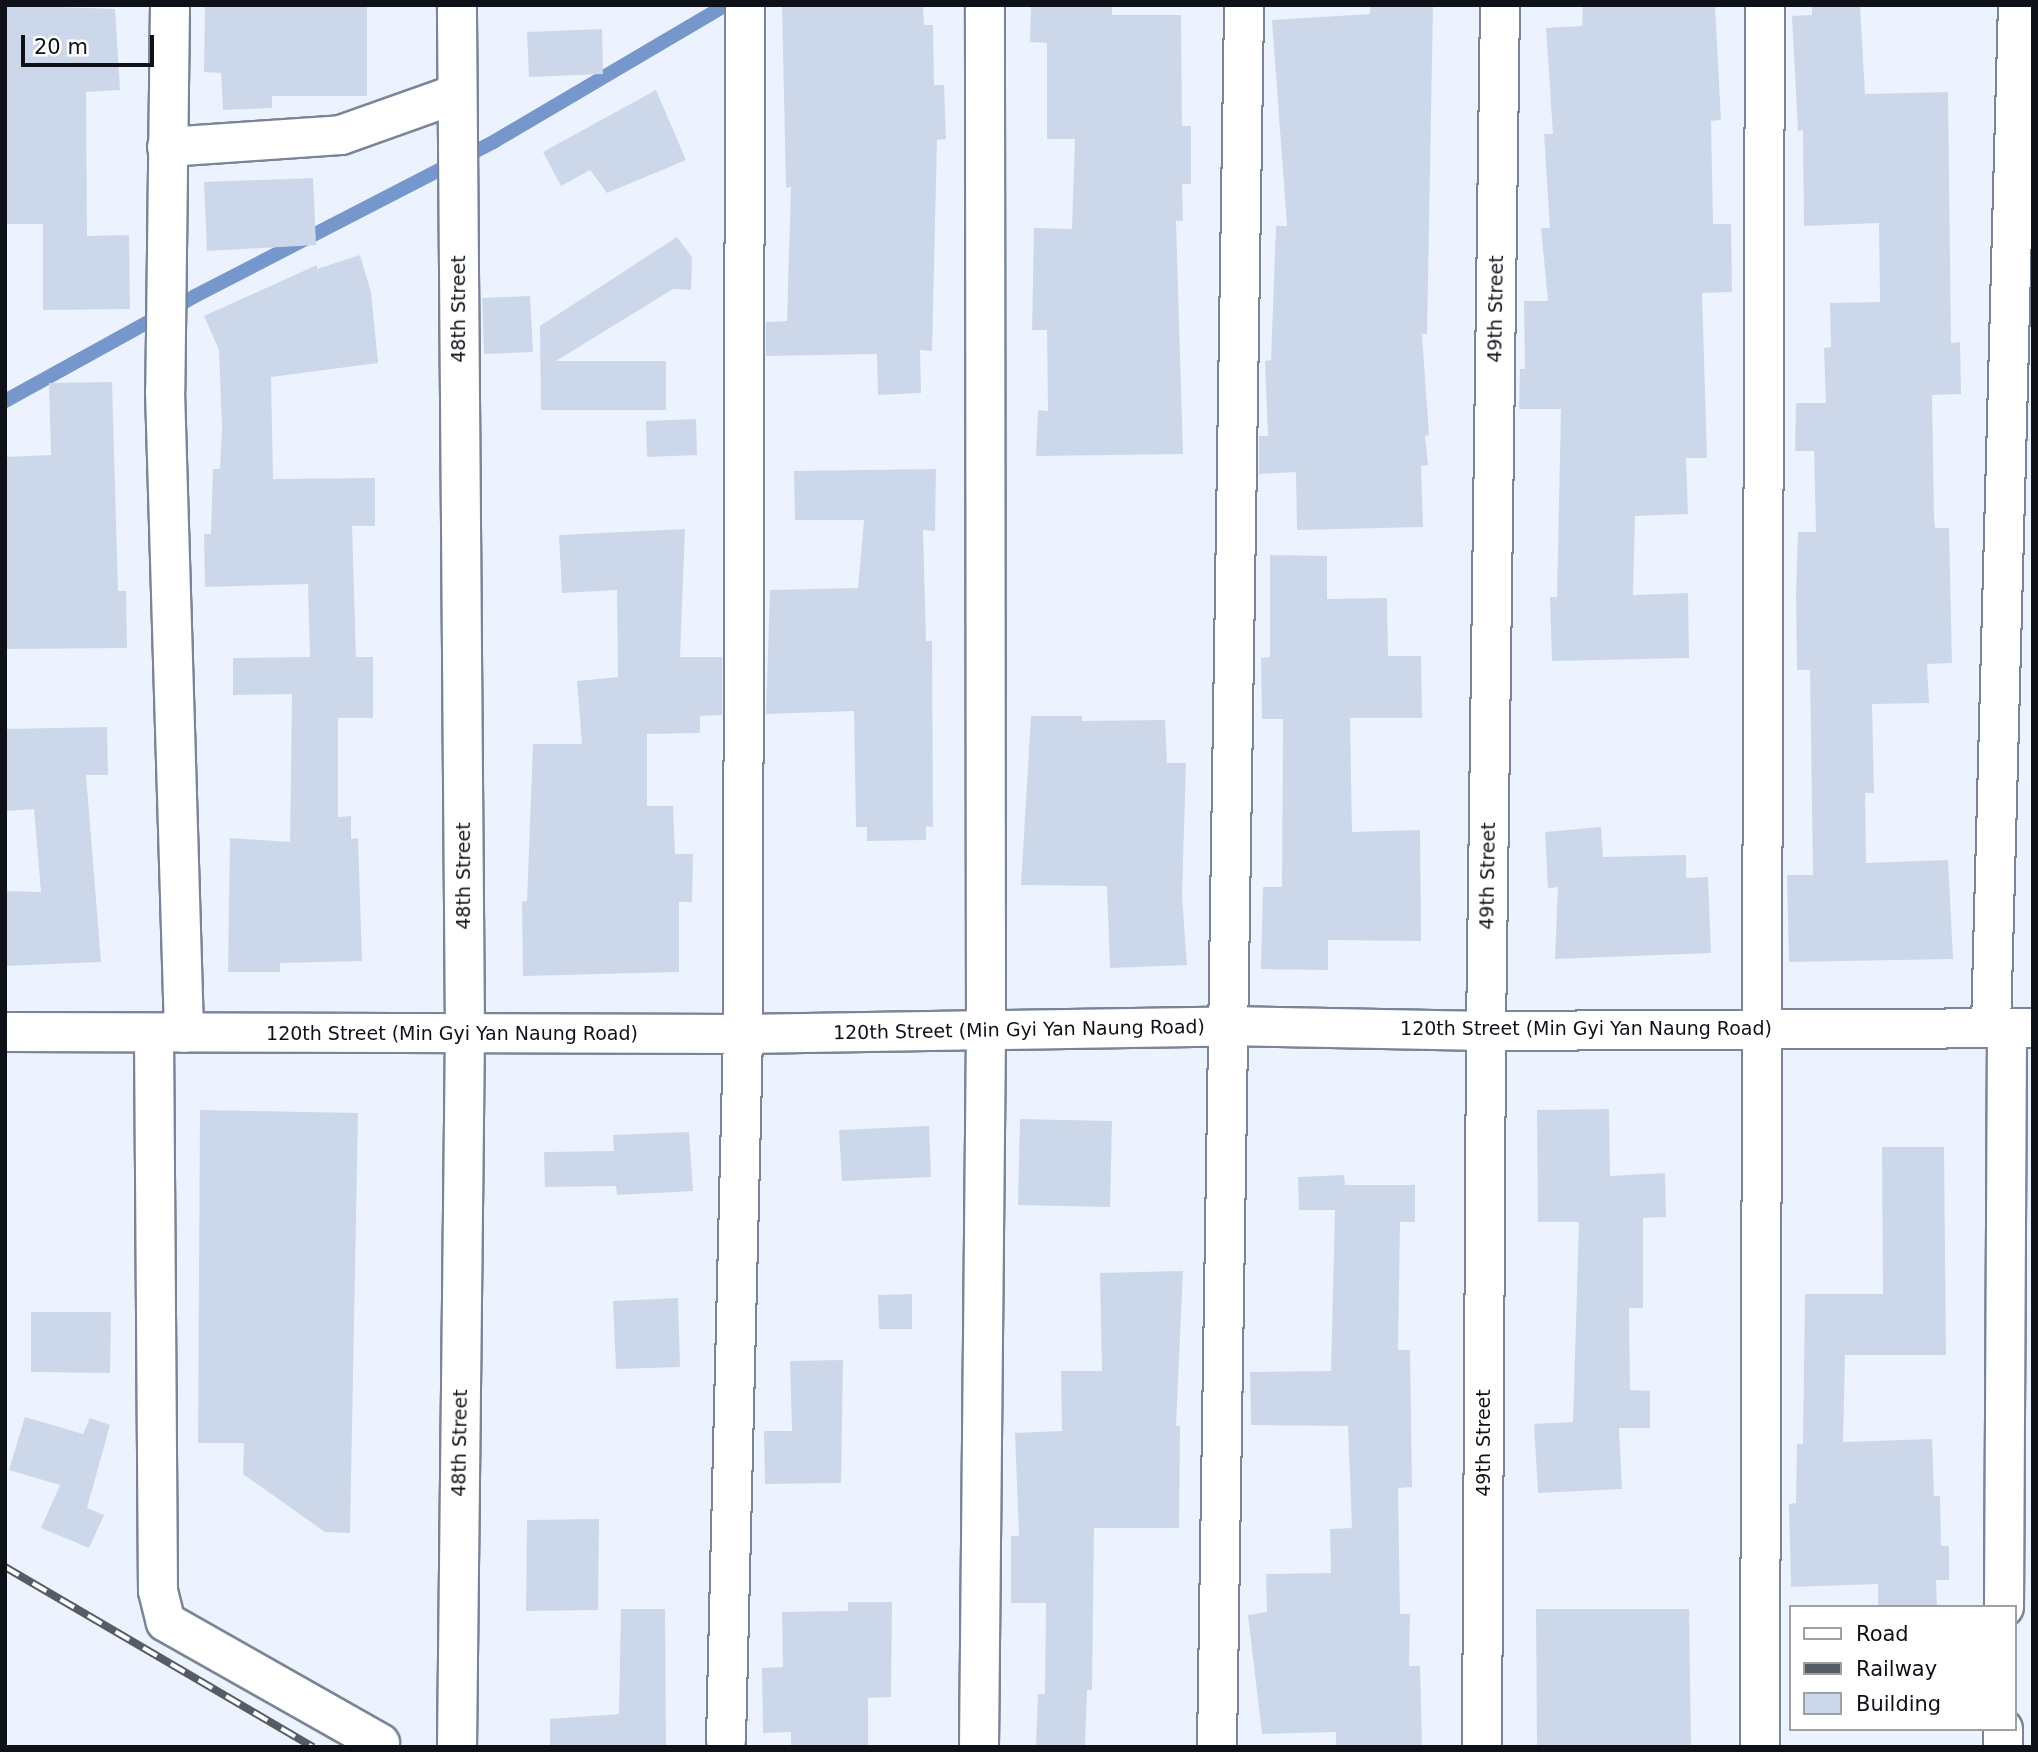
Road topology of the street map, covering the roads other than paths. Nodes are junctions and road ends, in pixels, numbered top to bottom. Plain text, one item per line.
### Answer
1 (170, 5) edge
2 (457, 5) edge
3 (985, 5) edge
4 (1244, 5) edge
5 (1500, 5) edge
6 (1765, 5) edge
7 (2018, 5) edge
8 (745, 17) edge
9 (455, 111) junction
10 (167, 147) junction
11 (1226, 1026) junction
12 (2010, 1028) edge
13 (1762, 1029) junction
14 (1486, 1031) junction
15 (5, 1032) edge
16 (169, 1033) junction
17 (986, 1033) junction
18 (465, 1034) junction
19 (743, 1034) junction
20 (2004, 1605) edge
21 (726, 1740) dead end
22 (380, 1743) dead end
23 (457, 1747) edge
24 (979, 1747) edge
25 (1217, 1747) edge
26 (1482, 1747) edge
27 (1760, 1747) edge

1 - 10 street
2 - 9 street, 48th Street
3 - 17 street
4 - 11 street
5 - 14 street, 49th Street
6 - 13 street
7 - 12 street
8 - 19 street
9 - 10 street
9 - 18 street, 48th Street
10 - 16 street
11 - 14 street, 120th Street (Min Gyi Yan Naung Road)
11 - 17 street, 120th Street (Min Gyi Yan Naung Road)
11 - 25 street
12 - 13 street, 120th Street (Min Gyi Yan Naung Road)
12 - 20 street
13 - 14 street, 120th Street (Min Gyi Yan Naung Road)
13 - 27 street
14 - 26 street, 49th Street
15 - 16 street, 120th Street (Min Gyi Yan Naung Road)
16 - 18 street, 120th Street (Min Gyi Yan Naung Road)
16 - 22 street
17 - 19 street, 120th Street (Min Gyi Yan Naung Road)
17 - 24 street
18 - 19 street, 120th Street (Min Gyi Yan Naung Road)
18 - 23 street, 48th Street
19 - 21 street

